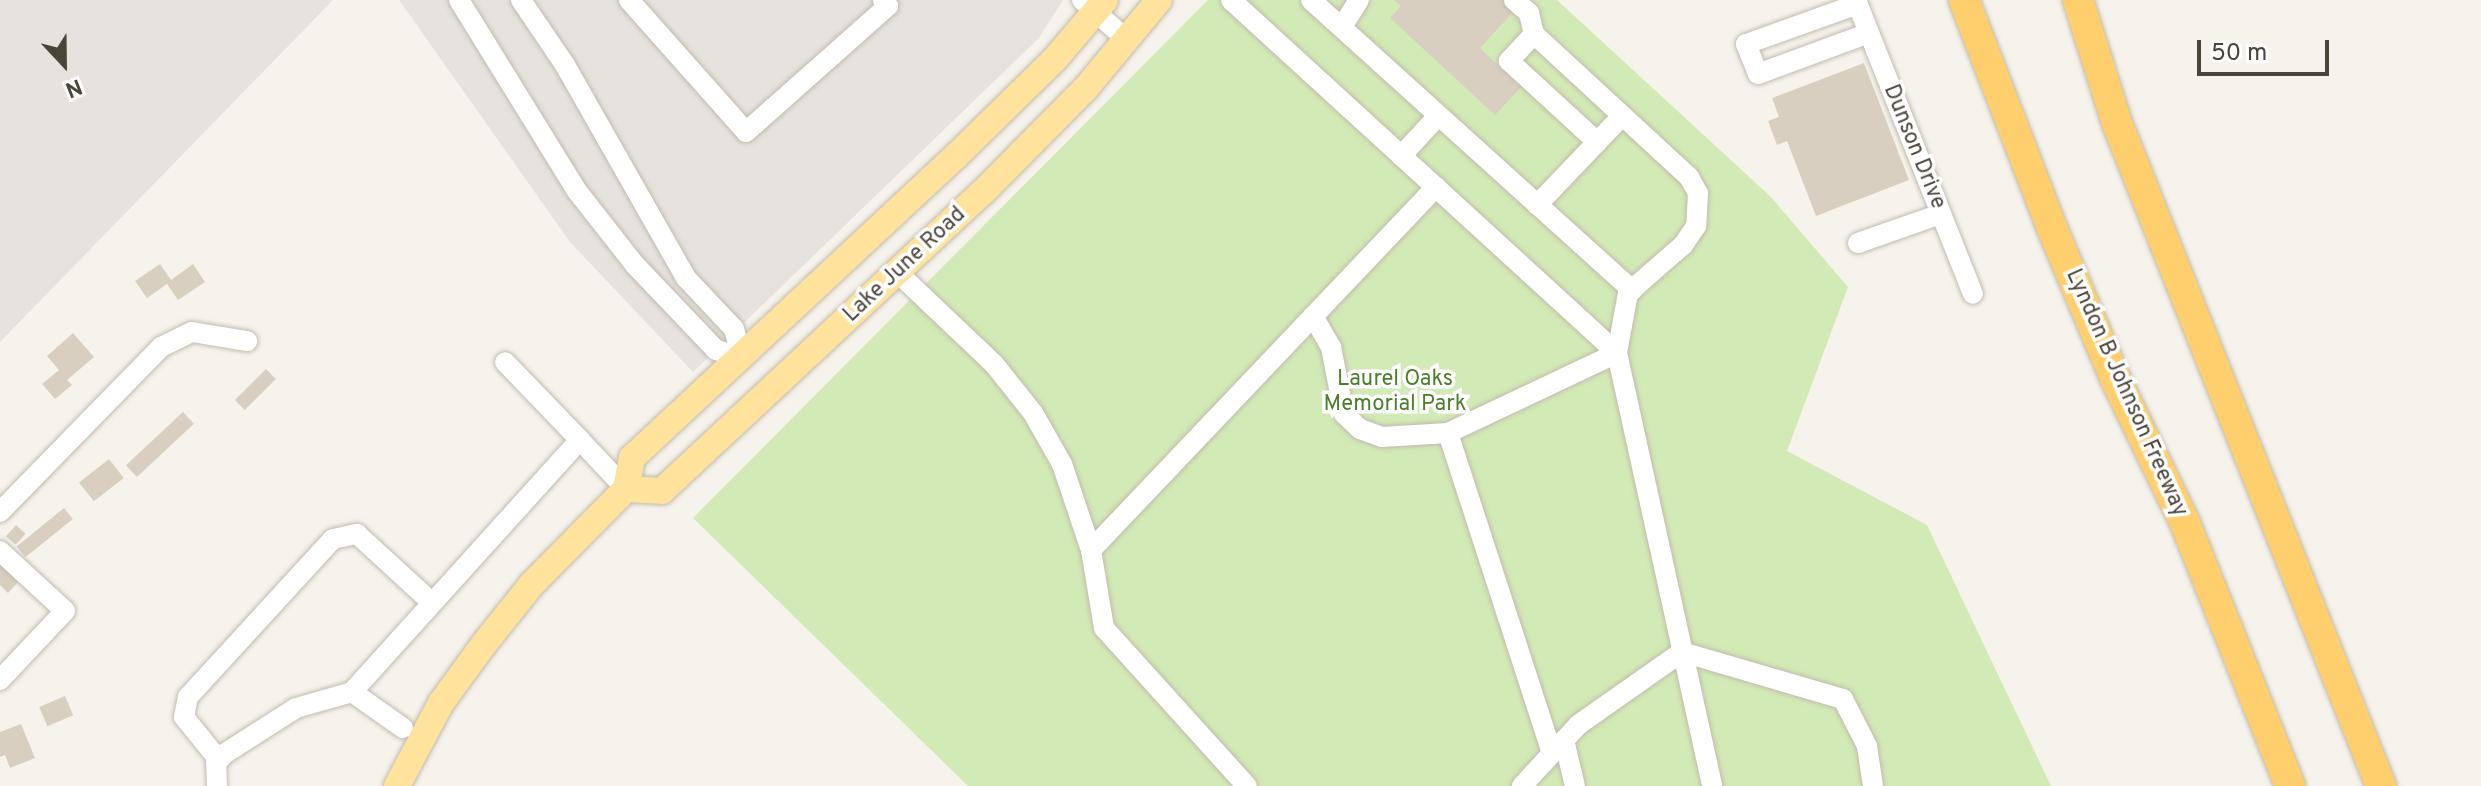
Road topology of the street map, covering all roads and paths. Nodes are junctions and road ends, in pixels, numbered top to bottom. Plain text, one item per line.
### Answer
1 (459, 0) edge
2 (521, 0) edge
3 (629, 0) edge
4 (883, 0) edge
5 (1159, 0) edge
6 (1231, 0) edge
7 (1311, 0) edge
8 (1359, 0) edge
9 (1514, 0) edge
10 (1946, 0) edge
11 (1964, 0) edge
12 (2078, 0) edge
13 (1857, 2) edge
14 (1094, 4) edge
15 (1342, 27) junction
16 (1869, 33) junction
17 (1534, 34) junction
18 (1126, 39) junction
19 (1438, 116) junction
20 (1622, 116) junction
21 (1597, 142) junction
22 (1401, 156) junction
23 (1436, 187) junction
24 (1537, 205) junction
25 (1941, 214) junction
26 (2052, 228) junction
27 (1858, 243) dead end
28 (897, 272) junction
29 (1632, 290) junction
30 (1973, 294) dead end
31 (1313, 316) junction
32 (247, 341) dead end
33 (1617, 353) junction
34 (742, 357) junction
35 (505, 362) dead end
36 (772, 389) junction
37 (1448, 433) junction
38 (580, 440) junction
39 (626, 489) junction
40 (0, 512) edge
41 (1091, 550) junction
42 (0, 551) edge
43 (430, 601) junction
44 (1682, 652) junction
45 (0, 680) edge
46 (352, 692) junction
47 (403, 728) dead end
48 (1558, 746) junction
49 (218, 759) junction
50 (217, 786) edge
51 (397, 786) edge
52 (1247, 786) edge
53 (1522, 786) edge
54 (1575, 786) edge
55 (1712, 786) edge
56 (1873, 786) edge
57 (2290, 786) edge
58 (2381, 786) edge

1 - 34 street
2 - 34 street
3 - 4 street
5 - 18 main road, Lake June Road
6 - 22 street
7 - 15 street
8 - 15 street
9 - 17 street
10 - 26 highway
11 - 26 highway, Lyndon B Johnson Freeway
12 - 58 highway
13 - 16 street, Dunson Drive
13 - 16 street
14 - 18 street
14 - 34 main road, Lake June Road
15 - 19 street
16 - 25 street, Dunson Drive
17 - 20 street
17 - 21 street
18 - 28 main road, Lake June Road
19 - 22 street
19 - 24 street
20 - 21 street
20 - 29 street
21 - 24 street
22 - 23 street
23 - 31 street
23 - 33 street
24 - 29 street
25 - 27 street
25 - 30 street, Dunson Drive
26 - 57 highway, Lyndon B Johnson Freeway
28 - 36 main road, Lake June Road
28 - 41 street
29 - 33 street
31 - 37 street
31 - 41 street
32 - 40 street
33 - 37 street
33 - 44 street
34 - 36 main road
34 - 39 main road, Lake June Road
35 - 38 street
36 - 39 main road, Lake June Road
37 - 48 street
38 - 39 street
38 - 43 street
39 - 51 main road, Lake June Road
41 - 52 street
42 - 45 street
43 - 46 street
43 - 49 street
44 - 48 street
44 - 55 street
44 - 56 street
46 - 47 street
46 - 49 street
48 - 53 street
48 - 54 street
49 - 50 street

